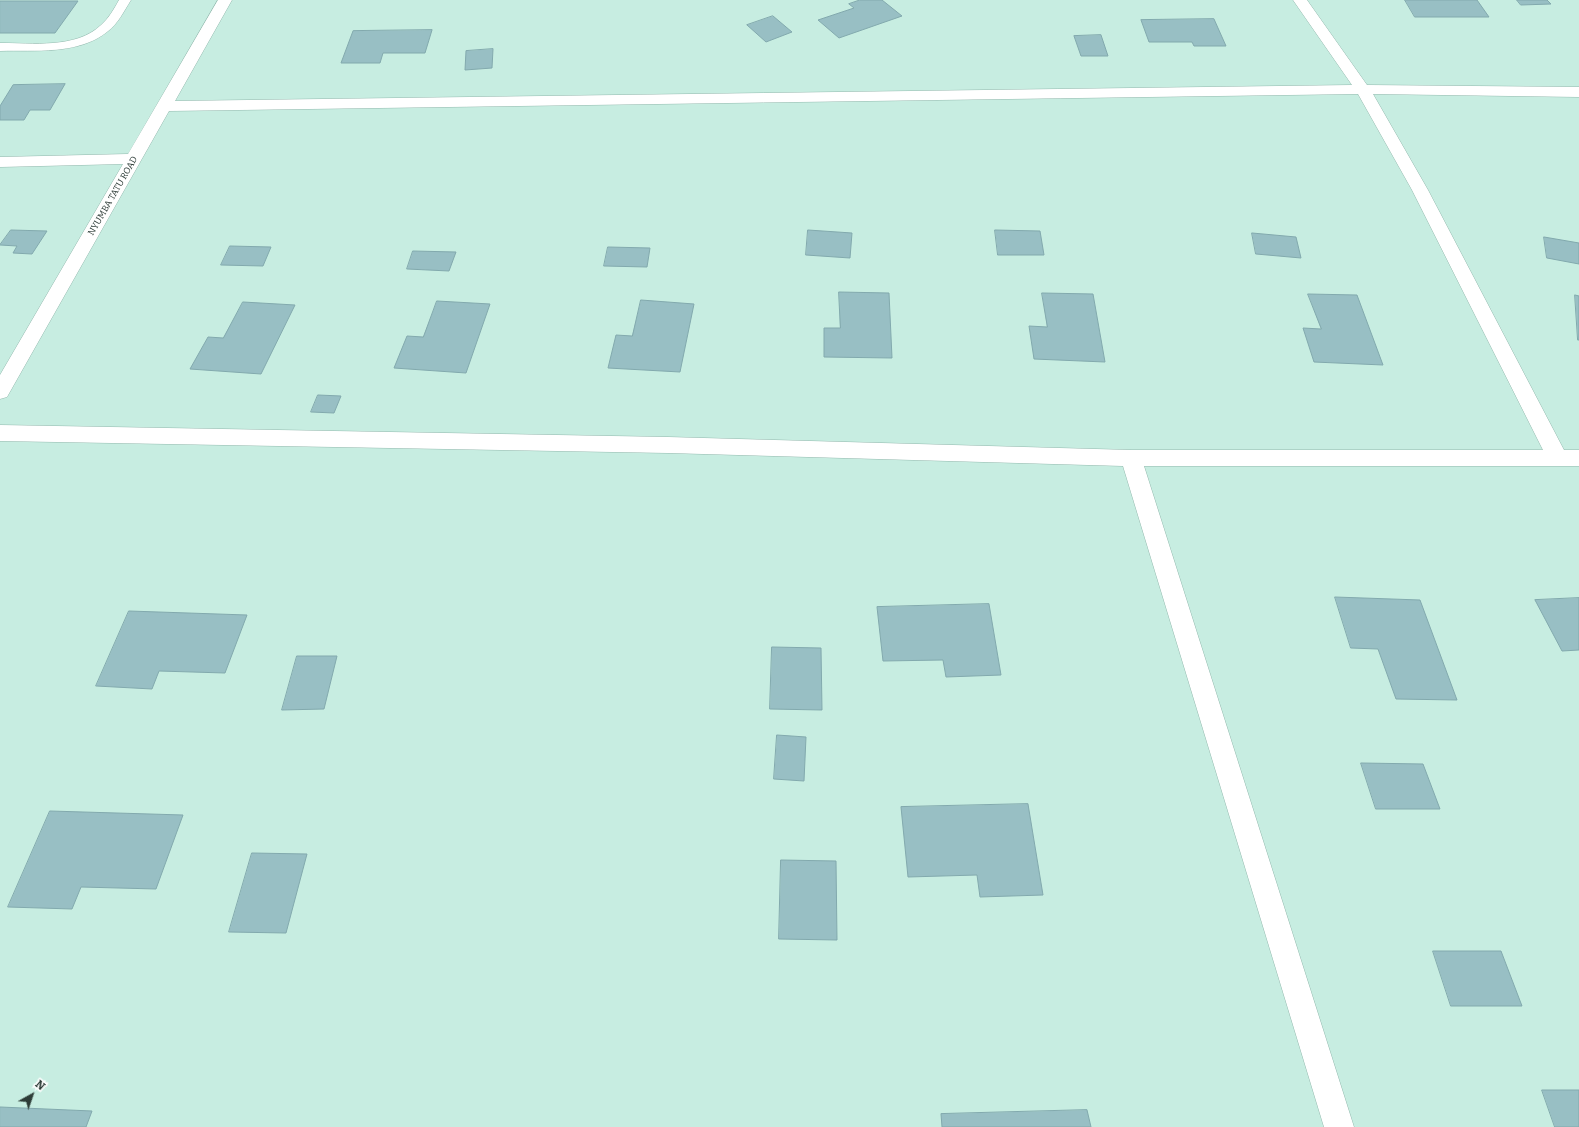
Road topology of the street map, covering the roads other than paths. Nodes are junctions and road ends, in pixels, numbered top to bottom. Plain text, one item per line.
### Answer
1 (125, 0) edge
2 (225, 0) edge
3 (1300, 0) edge
4 (0, 47) edge
5 (1363, 90) junction
6 (1579, 92) edge
7 (164, 106) junction
8 (134, 159) junction
9 (0, 162) edge
10 (0, 392) edge
11 (0, 433) edge
12 (1132, 458) junction
13 (1579, 458) edge
14 (1558, 459) junction
15 (1339, 1127) edge

1 - 4 lane
2 - 7 street, NYUMBA TATU ROAD
3 - 5 street
5 - 6 street
5 - 7 street
5 - 14 street
7 - 8 street, NYUMBA TATU ROAD
8 - 9 street
8 - 10 street, NYUMBA TATU ROAD
11 - 12 street
12 - 14 street
12 - 15 street
13 - 14 street

